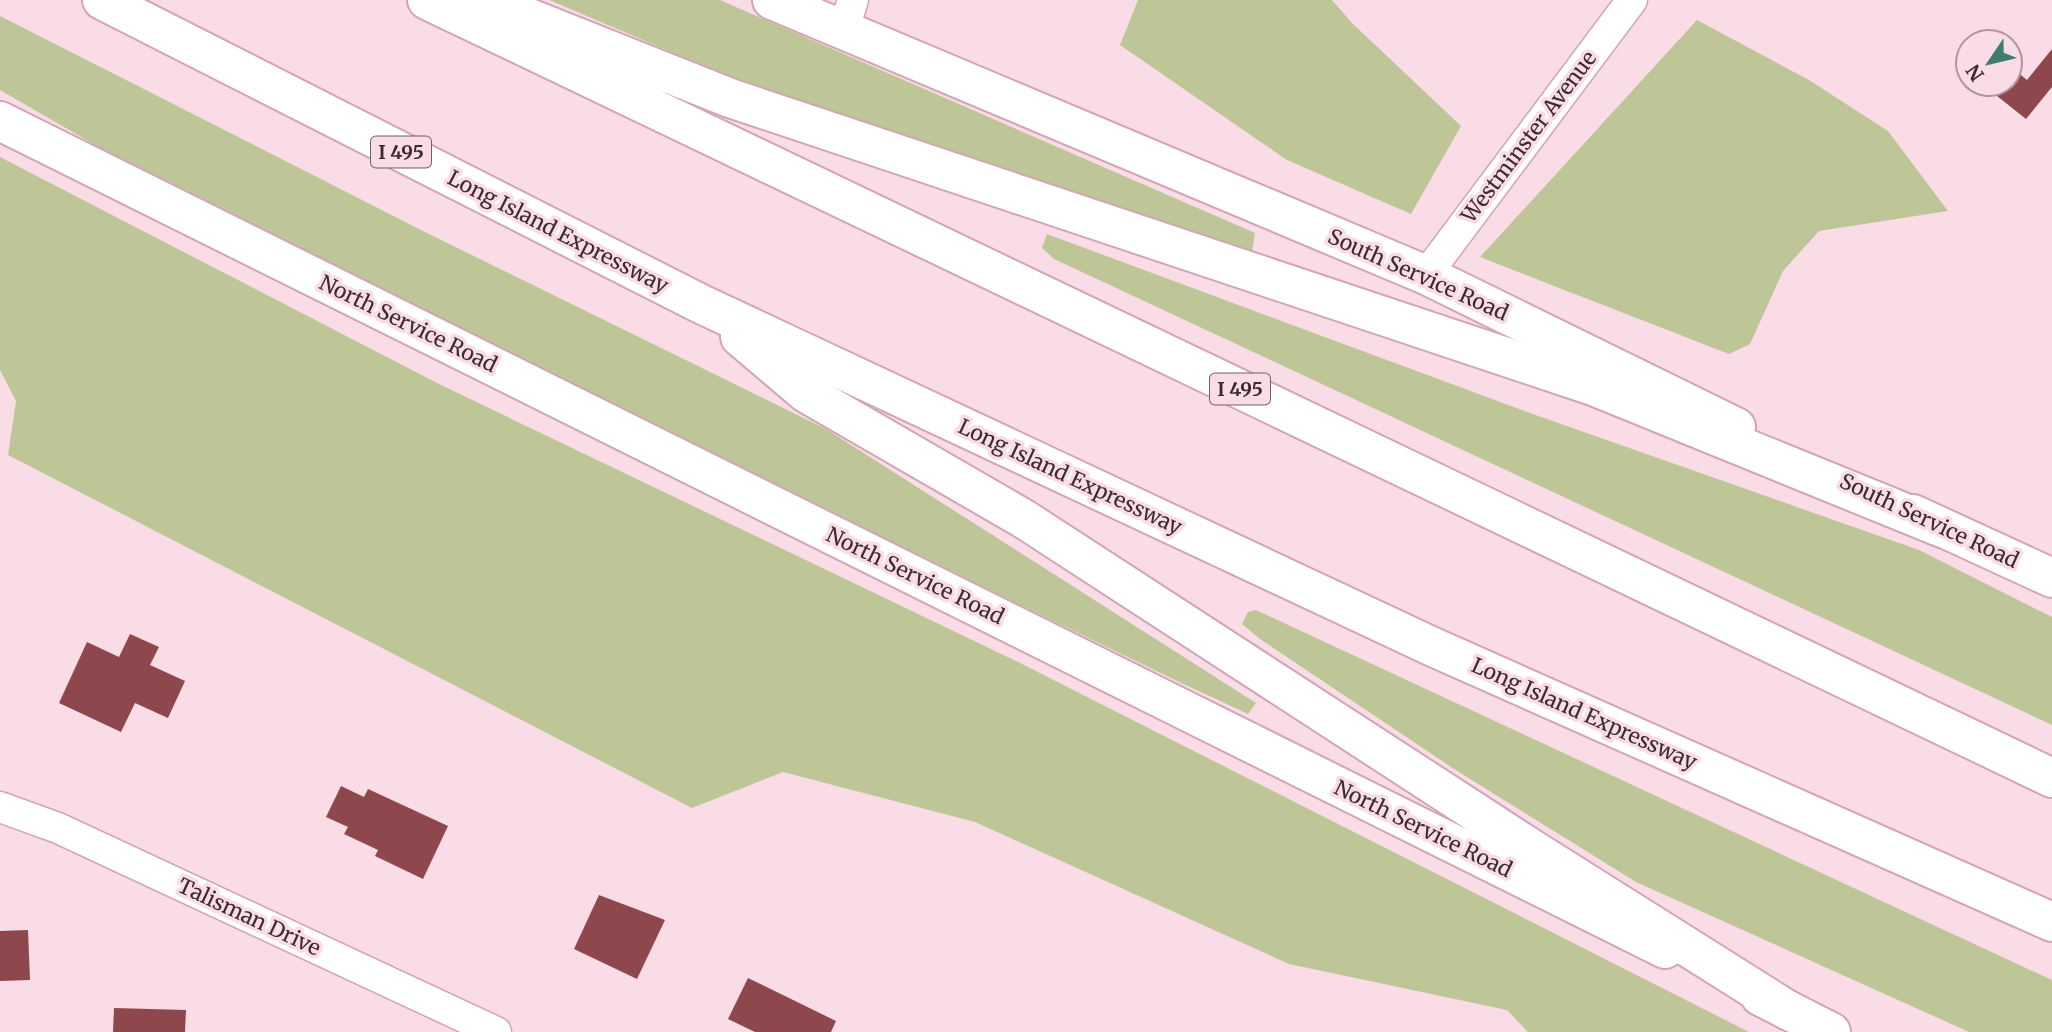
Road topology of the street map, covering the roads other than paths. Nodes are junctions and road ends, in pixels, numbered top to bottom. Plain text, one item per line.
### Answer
1 (102, 0) edge
2 (427, 0) edge
3 (484, 0) edge
4 (772, 0) edge
5 (1632, 0) edge
6 (848, 16) edge
7 (0, 121) edge
8 (1426, 275) junction
9 (701, 304) junction
10 (1942, 528) junction
11 (2052, 578) edge
12 (2052, 778) edge
13 (0, 807) edge
14 (2052, 922) edge
15 (1788, 1011) junction
16 (496, 1032) edge
17 (1831, 1032) edge

1 - 9 main road, Long Island Expressway / I 495
2 - 12 main road, I 495
3 - 10 main road
4 - 6 main road, South Service Road
5 - 8 street, Westminster Avenue
6 - 8 main road, South Service Road
7 - 15 main road, North Service Road
8 - 10 main road, South Service Road
9 - 14 main road, Long Island Expressway / I 495
9 - 15 main road
10 - 11 main road, South Service Road
13 - 16 street, Talisman Drive
15 - 17 main road, North Service Road

